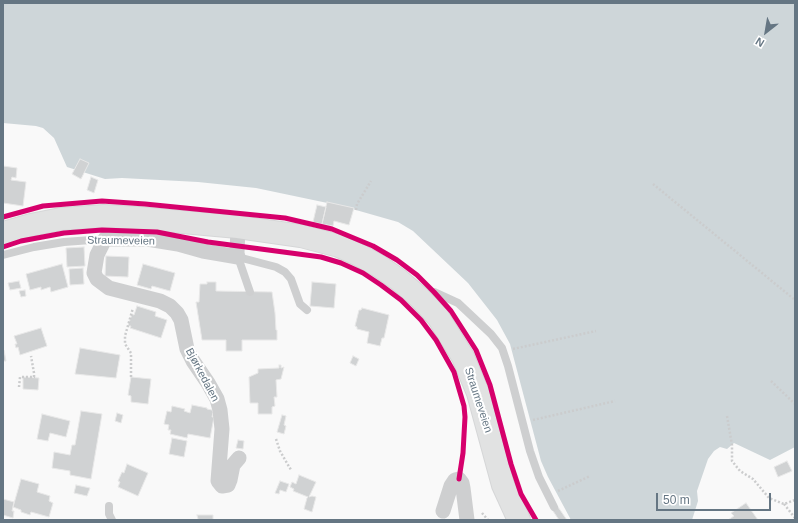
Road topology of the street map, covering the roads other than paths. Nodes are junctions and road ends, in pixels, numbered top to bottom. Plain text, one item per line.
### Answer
1 (238, 227) junction
2 (3, 233) edge
3 (105, 239) junction
4 (3, 255) edge
5 (238, 257) junction
6 (250, 292) dead end
7 (420, 298) junction
8 (307, 310) dead end
9 (238, 458) dead end
10 (109, 506) dead end
11 (554, 507) dead end
12 (441, 515) edge
13 (112, 520) edge
14 (467, 520) edge
15 (519, 520) edge

1 - 2 main road, Straumeveien
1 - 5 street
1 - 7 main road, Straumeveien
3 - 4 lane, Straumeveien
3 - 5 street, Straumeveien
3 - 9 street, Bjørkedalen
5 - 6 lane
5 - 8 lane, Straumeveien
7 - 11 lane
7 - 15 main road, Straumeveien
10 - 13 lane
12 - 14 street

